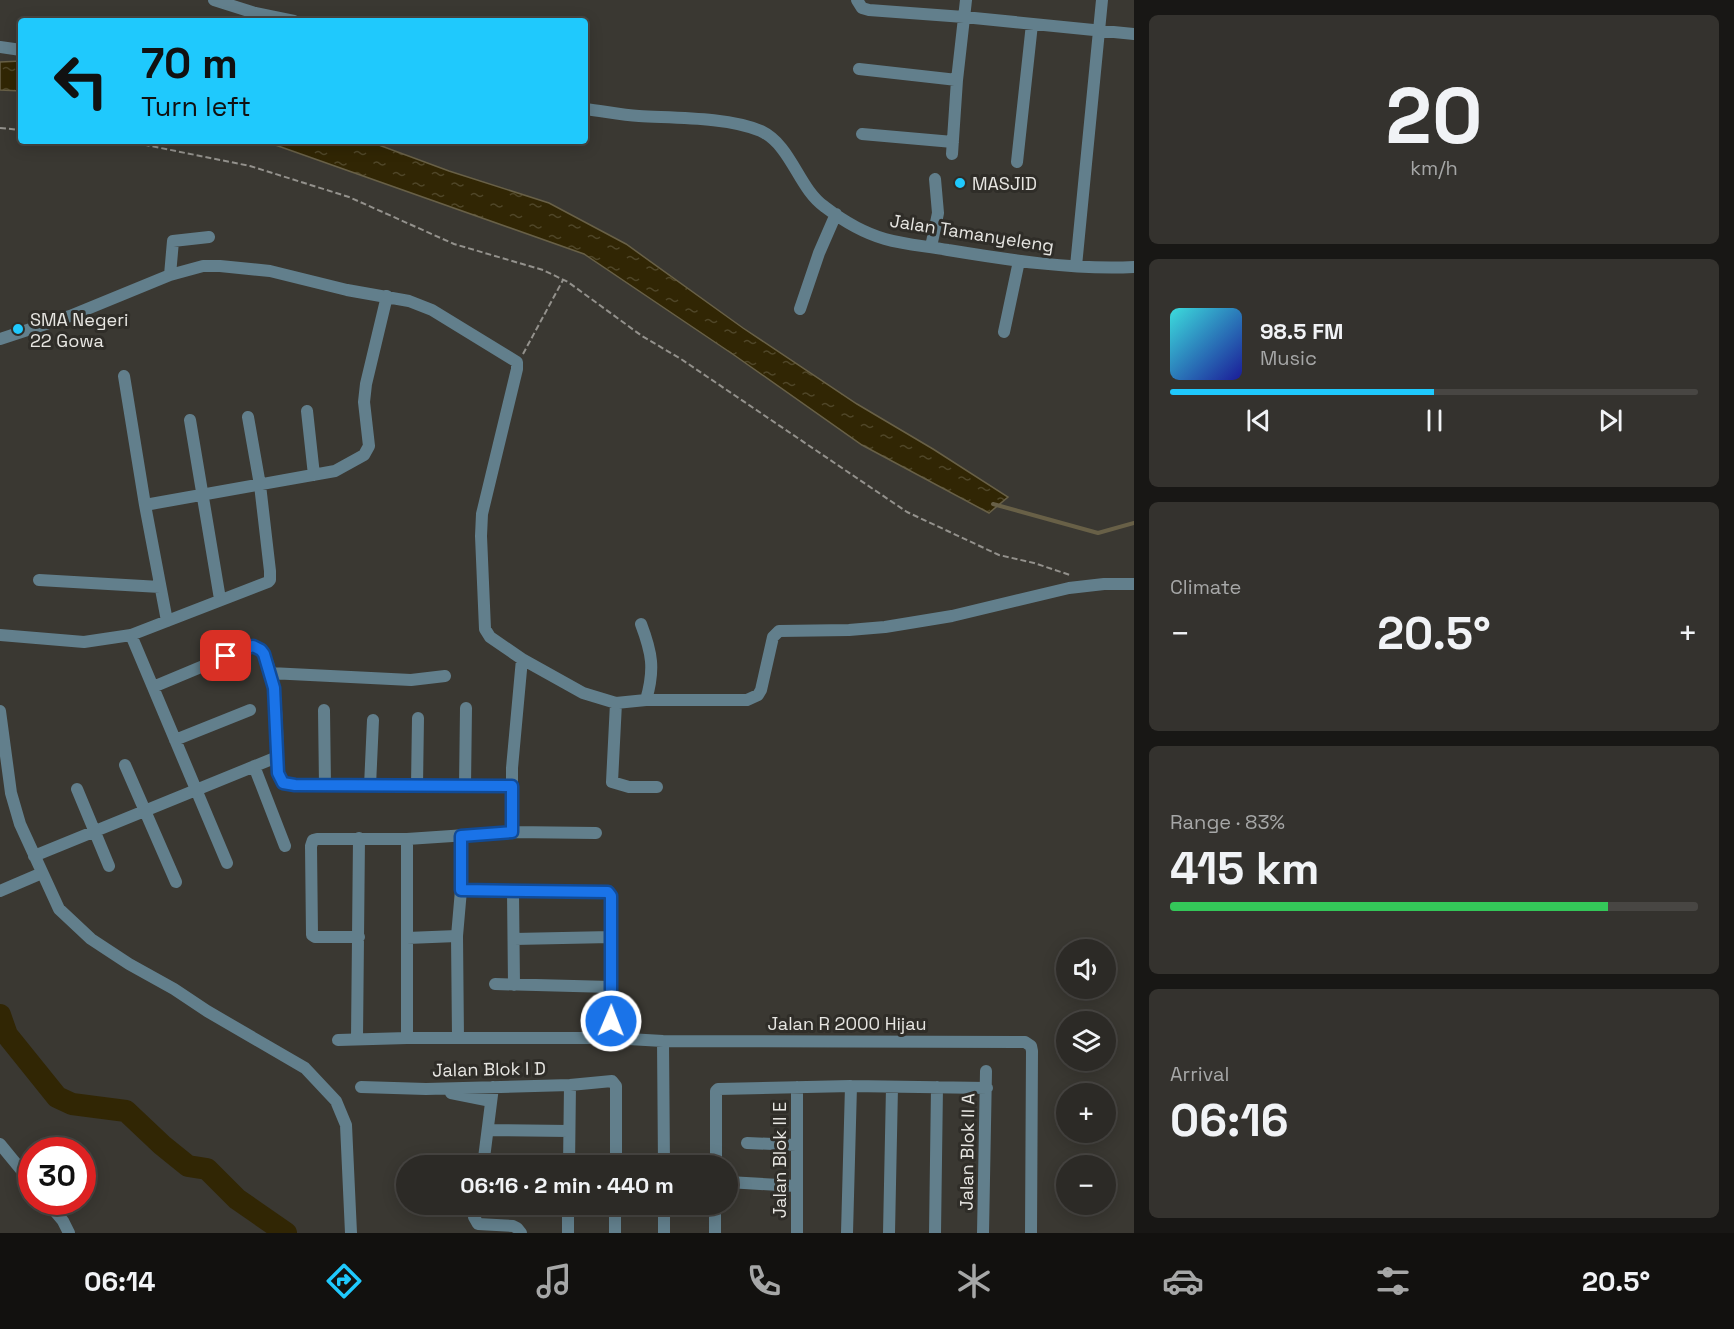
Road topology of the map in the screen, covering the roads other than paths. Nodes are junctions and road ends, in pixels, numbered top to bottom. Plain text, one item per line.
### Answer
1 (214, 0) edge
2 (857, 0) edge
3 (966, 0) edge
4 (1102, 0) edge
5 (964, 17) junction
6 (279, 18) edge
7 (1032, 24) junction
8 (1098, 31) junction
9 (1134, 34) edge
10 (0, 47) edge
11 (18, 50) edge
12 (859, 69) dead end
13 (957, 80) junction
14 (588, 109) edge
15 (862, 134) dead end
16 (1017, 162) dead end
17 (935, 178) dead end
18 (836, 214) junction
19 (210, 237) dead end
20 (931, 247) junction
21 (1019, 261) junction
22 (1076, 266) junction
23 (1134, 267) edge
24 (170, 275) junction
25 (387, 296) junction
26 (800, 309) dead end
27 (1004, 332) dead end
28 (0, 339) edge
29 (124, 376) dead end
30 (307, 411) dead end
31 (248, 417) dead end
32 (190, 420) dead end
33 (314, 475) junction
34 (260, 485) junction
35 (202, 495) junction
36 (145, 505) junction
37 (39, 580) dead end
38 (1134, 584) edge
39 (160, 587) junction
40 (220, 599) junction
41 (167, 621) junction
42 (641, 624) dead end
43 (0, 635) edge
44 (131, 635) junction
45 (522, 659) junction
46 (270, 673) junction
47 (445, 676) dead end
48 (153, 687) junction
49 (646, 700) junction
50 (616, 703) junction
51 (466, 708) dead end
52 (250, 710) dead end
53 (324, 710) dead end
54 (0, 711) edge
55 (418, 717) dead end
56 (373, 720) dead end
57 (175, 740) junction
58 (277, 757) junction
59 (124, 765) dead end
60 (254, 766) junction
61 (325, 785) junction
62 (370, 786) junction
63 (417, 786) junction
64 (465, 786) junction
65 (512, 786) junction
66 (657, 787) dead end
67 (77, 789) dead end
68 (195, 790) junction
69 (145, 811) junction
70 (95, 832) junction
71 (512, 832) junction
72 (596, 832) dead end
73 (461, 836) junction
74 (359, 838) junction
75 (407, 839) junction
76 (285, 846) dead end
77 (34, 856) junction
78 (227, 863) dead end
79 (109, 866) dead end
80 (42, 873) junction
81 (176, 882) dead end
82 (461, 890) junction
83 (0, 891) edge
84 (513, 892) junction
85 (458, 936) junction
86 (360, 937) junction
87 (611, 937) junction
88 (407, 938) junction
89 (514, 939) junction
90 (495, 984) dead end
91 (514, 985) junction
92 (611, 987) junction
93 (357, 1038) junction
94 (407, 1038) junction
95 (458, 1038) junction
96 (611, 1038) junction
97 (338, 1040) dead end
98 (663, 1041) junction
99 (986, 1071) dead end
100 (570, 1085) junction
101 (851, 1086) junction
102 (361, 1087) dead end
103 (493, 1087) junction
104 (796, 1087) junction
105 (892, 1087) junction
106 (937, 1087) junction
107 (987, 1088) junction
108 (426, 1089) junction
109 (491, 1101) junction
110 (488, 1130) junction
111 (569, 1131) junction
112 (747, 1143) dead end
113 (0, 1144) edge
114 (796, 1145) junction
115 (485, 1155) edge
116 (569, 1155) edge
117 (616, 1155) edge
118 (664, 1155) edge
119 (716, 1155) edge
120 (5, 1160) edge
121 (18, 1171) edge
122 (738, 1183) edge
123 (796, 1186) junction
124 (58, 1215) edge
125 (474, 1215) edge
126 (568, 1215) edge
127 (615, 1215) edge
128 (664, 1215) edge
129 (715, 1215) edge
130 (69, 1233) edge
131 (351, 1233) edge
132 (521, 1233) edge
133 (568, 1233) edge
134 (615, 1233) edge
135 (664, 1233) edge
136 (715, 1233) edge
137 (797, 1233) edge
138 (848, 1233) edge
139 (889, 1233) edge
140 (935, 1233) edge
141 (983, 1233) edge
142 (1031, 1233) edge

1 - 6 street
2 - 5 street
3 - 5 street
4 - 8 street
5 - 7 street
5 - 13 street
7 - 8 street
7 - 16 street
8 - 9 street
8 - 22 street
10 - 11 street
12 - 13 street
13 - 15 street
14 - 18 street, Jalan Tamanyeleng
17 - 20 street
18 - 20 street, Jalan Tamanyeleng
18 - 26 street
19 - 24 street
20 - 21 street, Jalan Tamanyeleng
21 - 22 street, Jalan Tamanyeleng
21 - 27 street
22 - 23 street, Jalan Tamanyeleng
24 - 25 street
24 - 28 street
25 - 33 street
25 - 45 street
29 - 36 street
30 - 33 street
31 - 34 street
32 - 35 street
33 - 34 street
34 - 35 street
34 - 40 street
35 - 36 street
35 - 40 street
36 - 39 street
37 - 39 street
38 - 49 street
39 - 41 street
40 - 41 street
41 - 44 street
42 - 49 street
43 - 44 street
44 - 48 street
45 - 50 street
45 - 65 street
46 - 47 street
46 - 48 street
46 - 58 street
48 - 57 street
49 - 50 street
50 - 66 street
51 - 64 street
52 - 57 street
53 - 61 street
54 - 77 street
55 - 63 street
56 - 62 street
57 - 68 street
58 - 60 street
58 - 61 street
59 - 69 street
60 - 68 street
60 - 76 street
61 - 62 street
62 - 63 street
63 - 64 street
64 - 65 street
65 - 71 street
67 - 70 street
68 - 69 street
68 - 78 street
69 - 70 street
69 - 81 street
70 - 77 street
70 - 79 street
71 - 72 street
71 - 73 street
73 - 75 street
73 - 82 street
74 - 75 street
74 - 86 street
74 - 86 street
75 - 88 street
77 - 80 street
80 - 83 street
80 - 131 street
82 - 84 street
82 - 85 street
84 - 87 street
84 - 89 street
85 - 88 street
85 - 95 street
86 - 93 street
87 - 89 street
87 - 92 street
88 - 94 street
89 - 91 street
90 - 91 street
91 - 92 street
92 - 96 street
93 - 94 street, Jalan R 2000 Hijau
93 - 97 street, Jalan R 2000 Hijau
94 - 95 street, Jalan R 2000 Hijau
95 - 96 street, Jalan R 2000 Hijau
96 - 98 street, Jalan R 2000 Hijau
98 - 118 street
98 - 142 street, Jalan R 2000 Hijau
99 - 107 street, Jalan Blok ll A
100 - 103 street, Jalan Blok I D
100 - 111 street
100 - 117 street, Jalan Blok I D
101 - 104 street
101 - 105 street
101 - 138 street
102 - 108 street, Jalan Blok I D
103 - 108 street, Jalan Blok I D
103 - 109 street
104 - 114 street, Jalan Blok II E
104 - 119 street
105 - 106 street
105 - 139 street
106 - 107 street
106 - 140 street
107 - 141 street, Jalan Blok ll A
108 - 109 street
109 - 110 street
110 - 111 street
110 - 115 street
111 - 116 street
112 - 114 street
113 - 120 street
114 - 123 street, Jalan Blok II E
120 - 121 street
122 - 123 street
123 - 137 street, Jalan Blok II E
124 - 130 street
125 - 132 street
126 - 133 street
127 - 134 street
128 - 135 street
129 - 136 street

